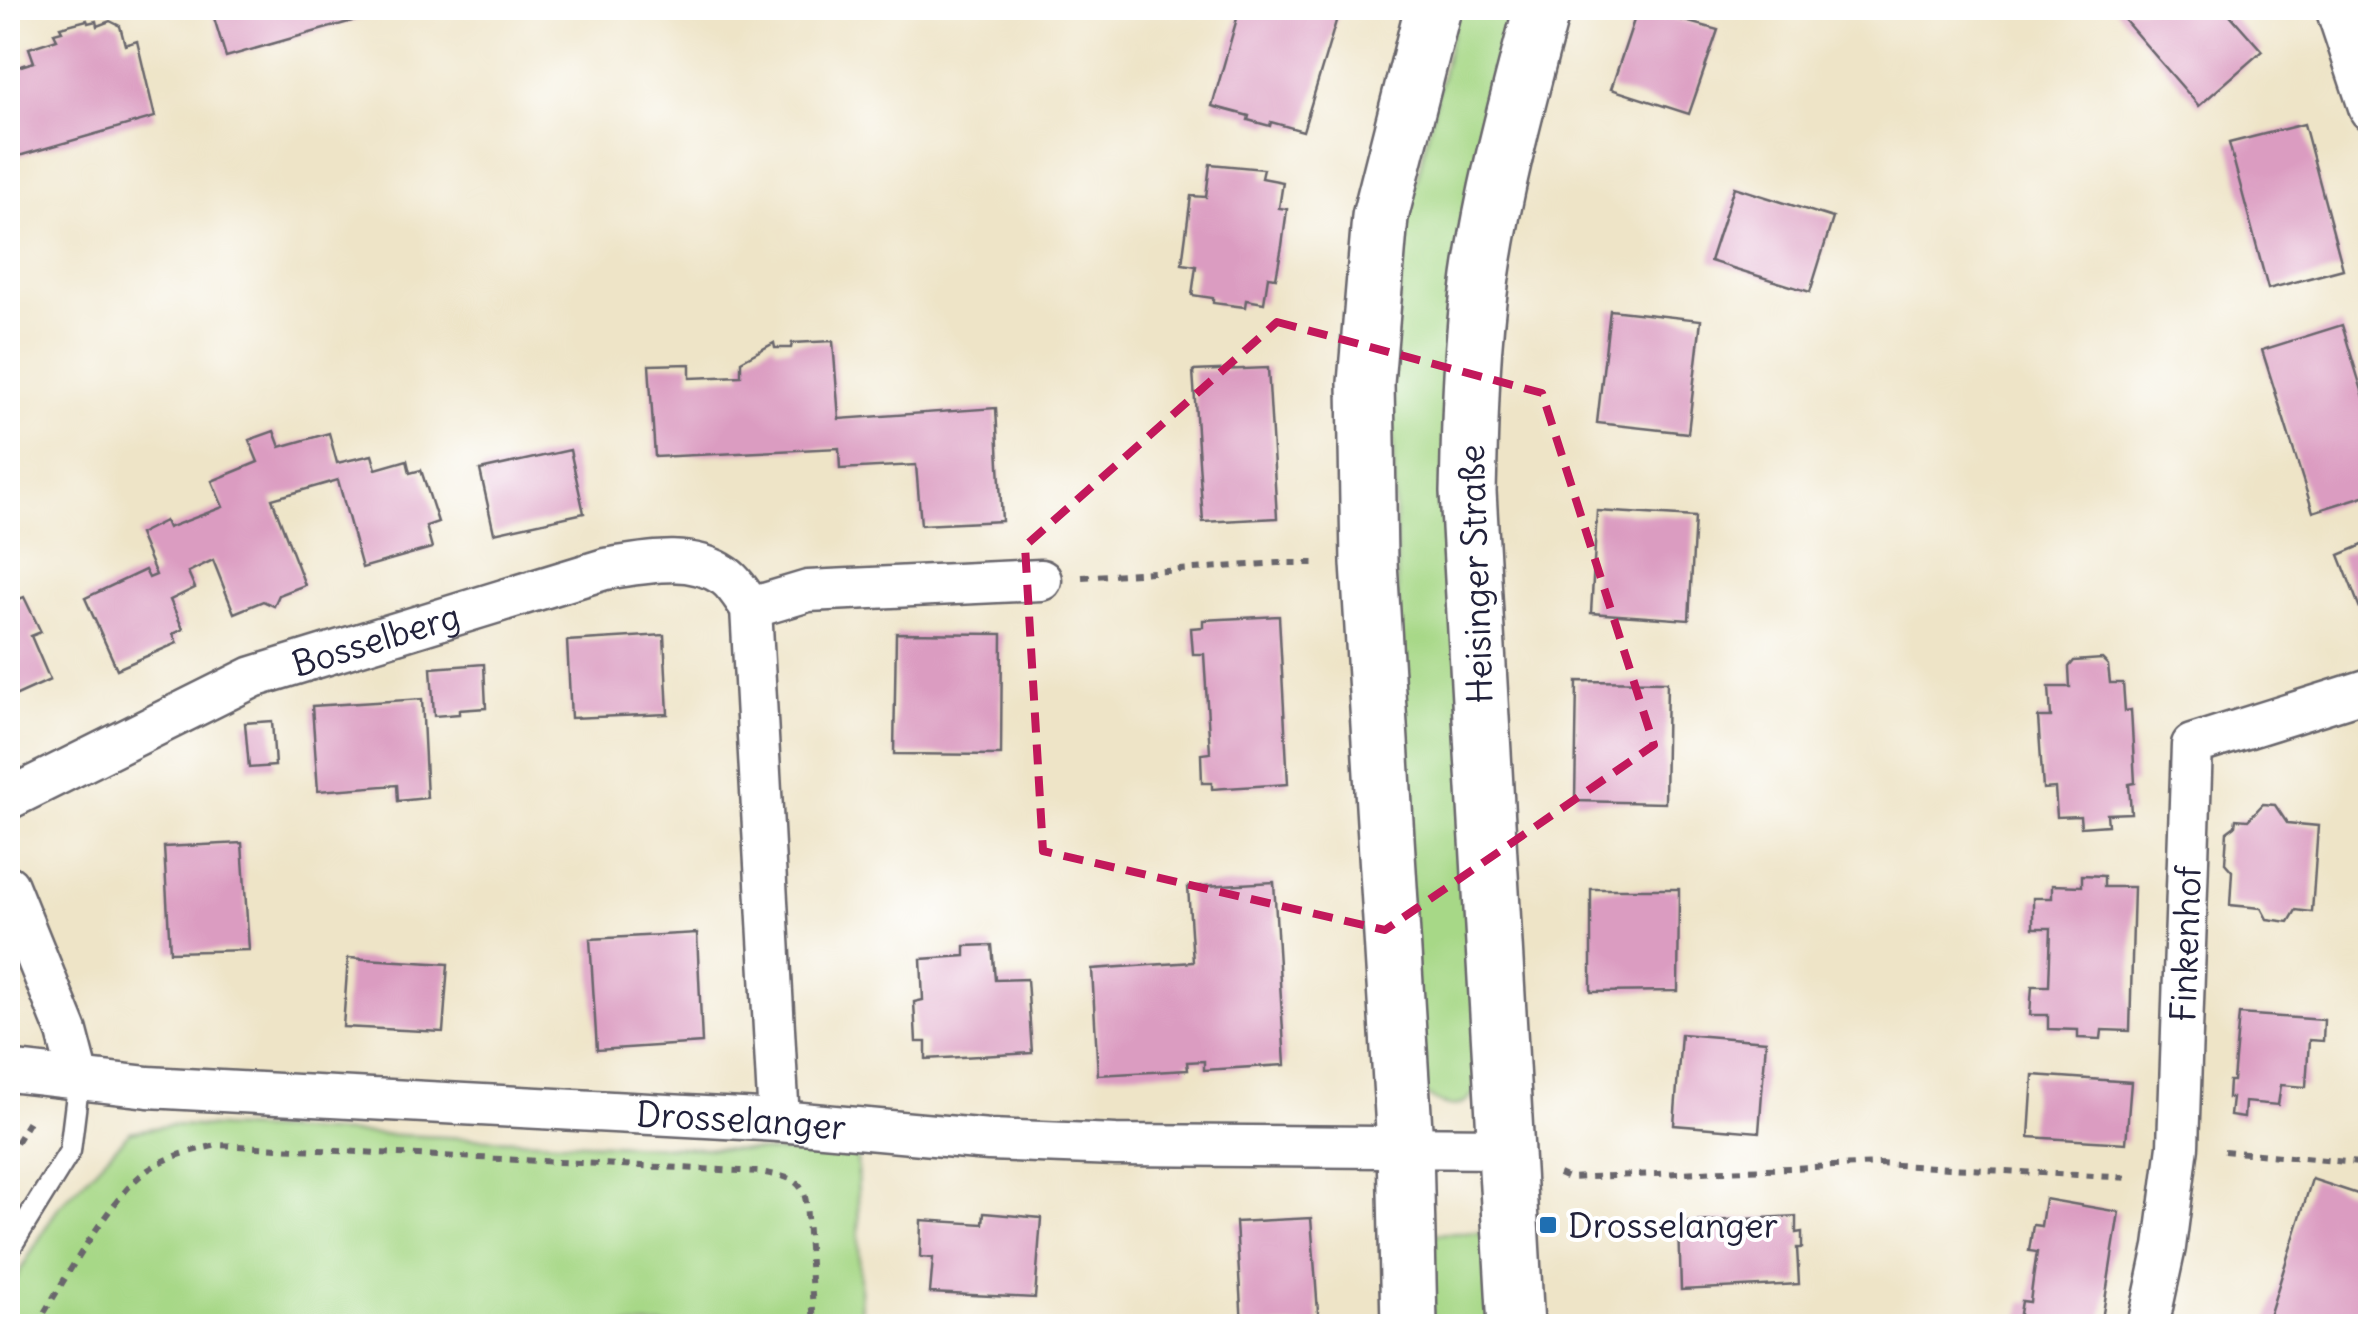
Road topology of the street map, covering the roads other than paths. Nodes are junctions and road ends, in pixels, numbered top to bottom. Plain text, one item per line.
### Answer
1 (1434, 8) edge
2 (1542, 8) edge
3 (2336, 8) edge
4 (2370, 110) edge
5 (1041, 580) road end
6 (751, 608) junction
7 (2370, 689) edge
8 (8, 799) edge
9 (8, 886) edge
10 (8, 1071) edge
11 (78, 1078) junction
12 (779, 1122) junction
13 (1406, 1146) junction
14 (1504, 1148) junction
15 (8, 1251) edge
16 (1410, 1326) edge
17 (1516, 1326) edge
18 (2148, 1326) edge

1 - 13 main road
2 - 14 main road, Heisinger Straße
3 - 4 street
5 - 6 street
6 - 8 street, Bosselberg
6 - 12 street
7 - 18 street, Finkenhof
9 - 11 street
10 - 11 street, Drosselanger
11 - 12 street, Drosselanger
11 - 15 lane
12 - 13 street, Drosselanger
13 - 14 street
13 - 16 main road
14 - 17 main road, Heisinger Straße

